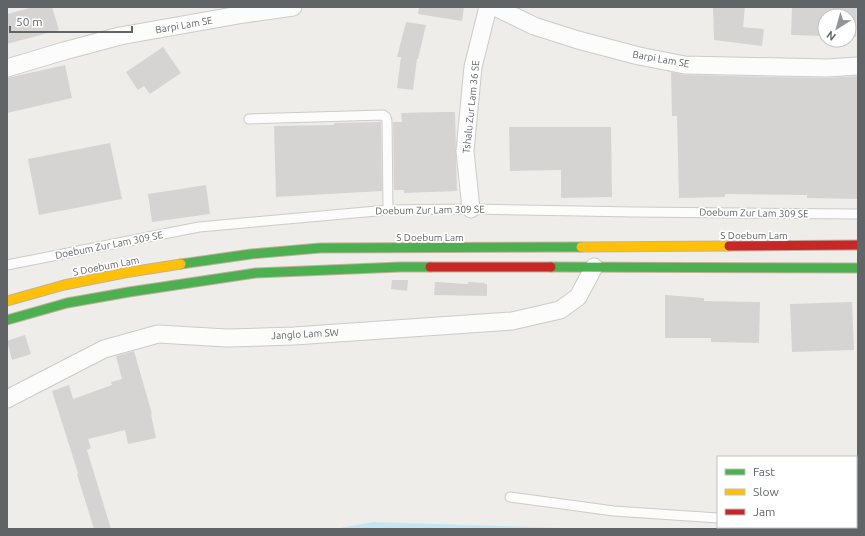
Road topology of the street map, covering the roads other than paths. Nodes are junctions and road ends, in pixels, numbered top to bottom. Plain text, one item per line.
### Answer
1 (293, 7) edge
2 (488, 7) edge
3 (495, 7) edge
4 (858, 66) edge
5 (7, 68) edge
6 (250, 120) dead end
7 (471, 209) junction
8 (388, 210) junction
9 (858, 214) edge
10 (858, 245) edge
11 (7, 265) edge
12 (594, 267) junction
13 (858, 268) edge
14 (7, 301) edge
15 (7, 320) edge
16 (7, 399) edge
17 (510, 497) dead end
18 (717, 518) edge

1 - 5 street, Barpi Lam SE
2 - 7 street, Tshalu Zur Lam 36 SE
3 - 4 street, Barpi Lam SE
6 - 8 lane
7 - 8 lane, Doebum Zur Lam 309 SE
7 - 9 lane, Doebum Zur Lam 309 SE
8 - 11 lane, Doebum Zur Lam 309 SE
10 - 14 highway, S Doebum Lam
12 - 13 highway
12 - 15 highway
12 - 16 street, Janglo Lam SW
17 - 18 lane

